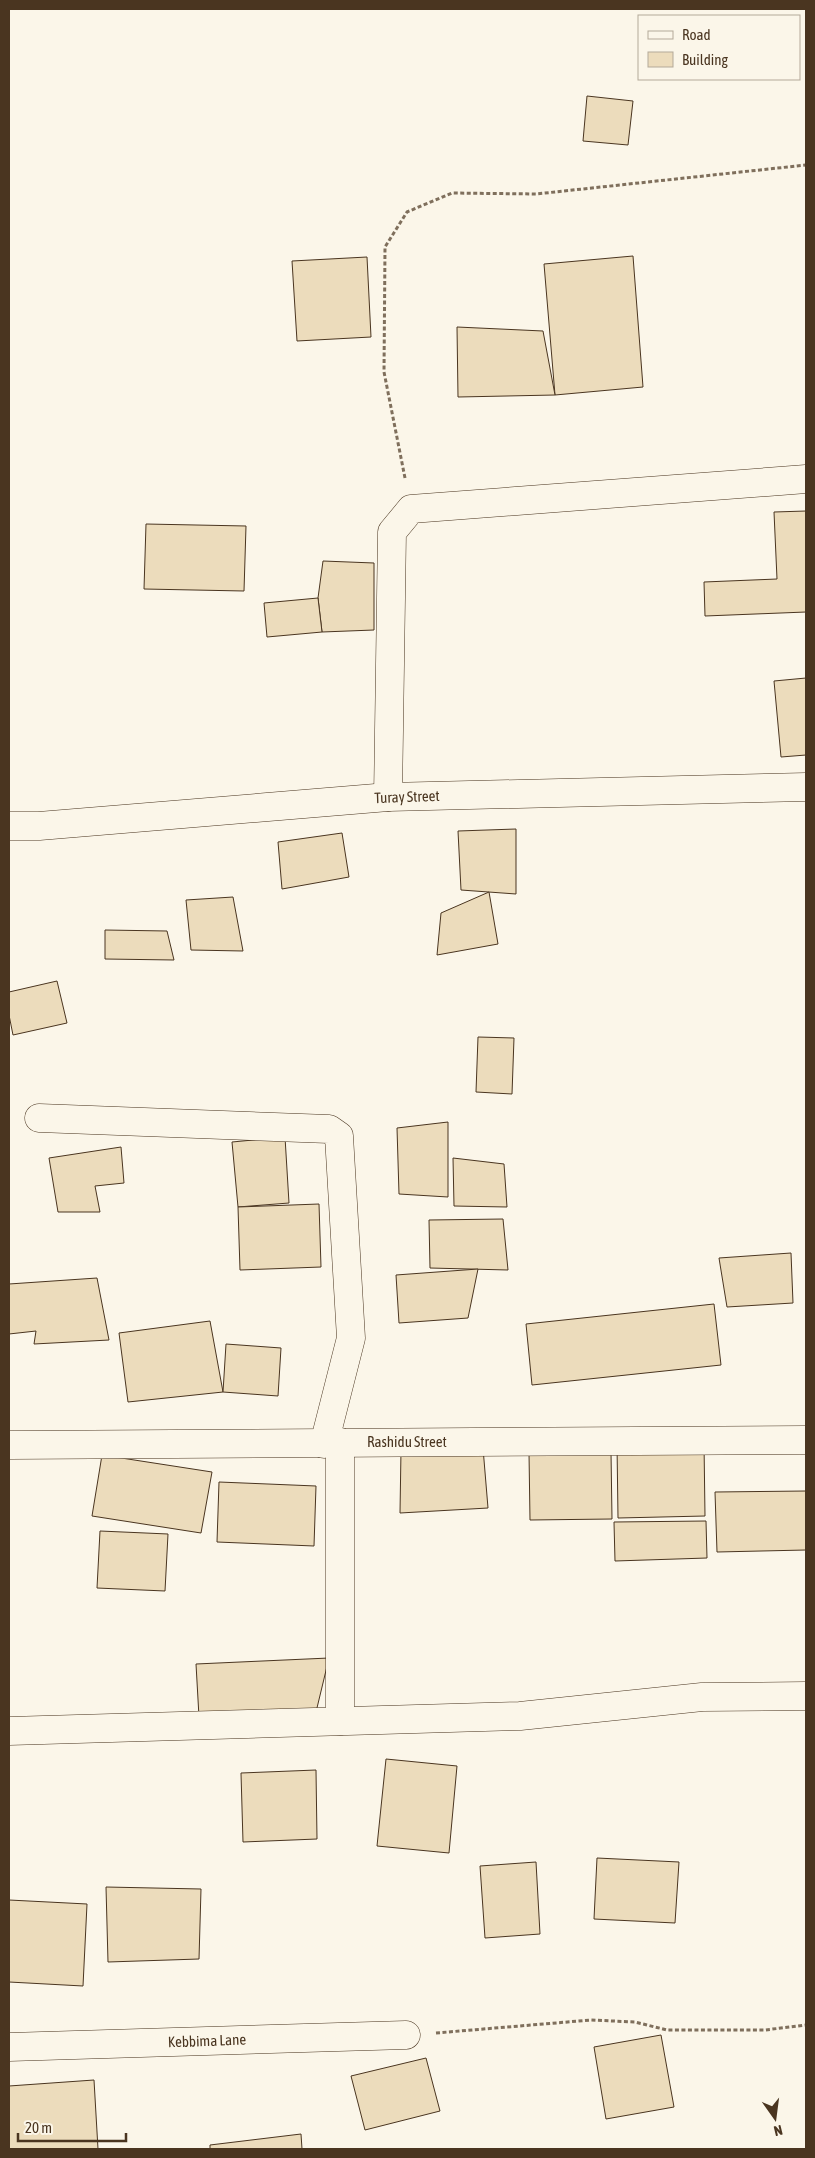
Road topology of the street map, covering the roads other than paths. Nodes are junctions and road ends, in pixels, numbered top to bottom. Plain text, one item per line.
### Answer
1 (806, 479) edge
2 (806, 787) edge
3 (388, 797) junction
4 (9, 826) edge
5 (39, 1118) dead end
6 (806, 1440) edge
7 (332, 1443) junction
8 (9, 1444) edge
9 (806, 1696) edge
10 (340, 1721) junction
11 (9, 1730) edge
12 (406, 2035) road end
13 (9, 2047) edge

1 - 3 street
2 - 3 street, Turay Street
3 - 4 street, Turay Street
5 - 7 street
6 - 7 street, Rashidu Street
7 - 8 street, Rashidu Street
7 - 10 street
9 - 10 street
10 - 11 street
12 - 13 street, Kebbima Lane

